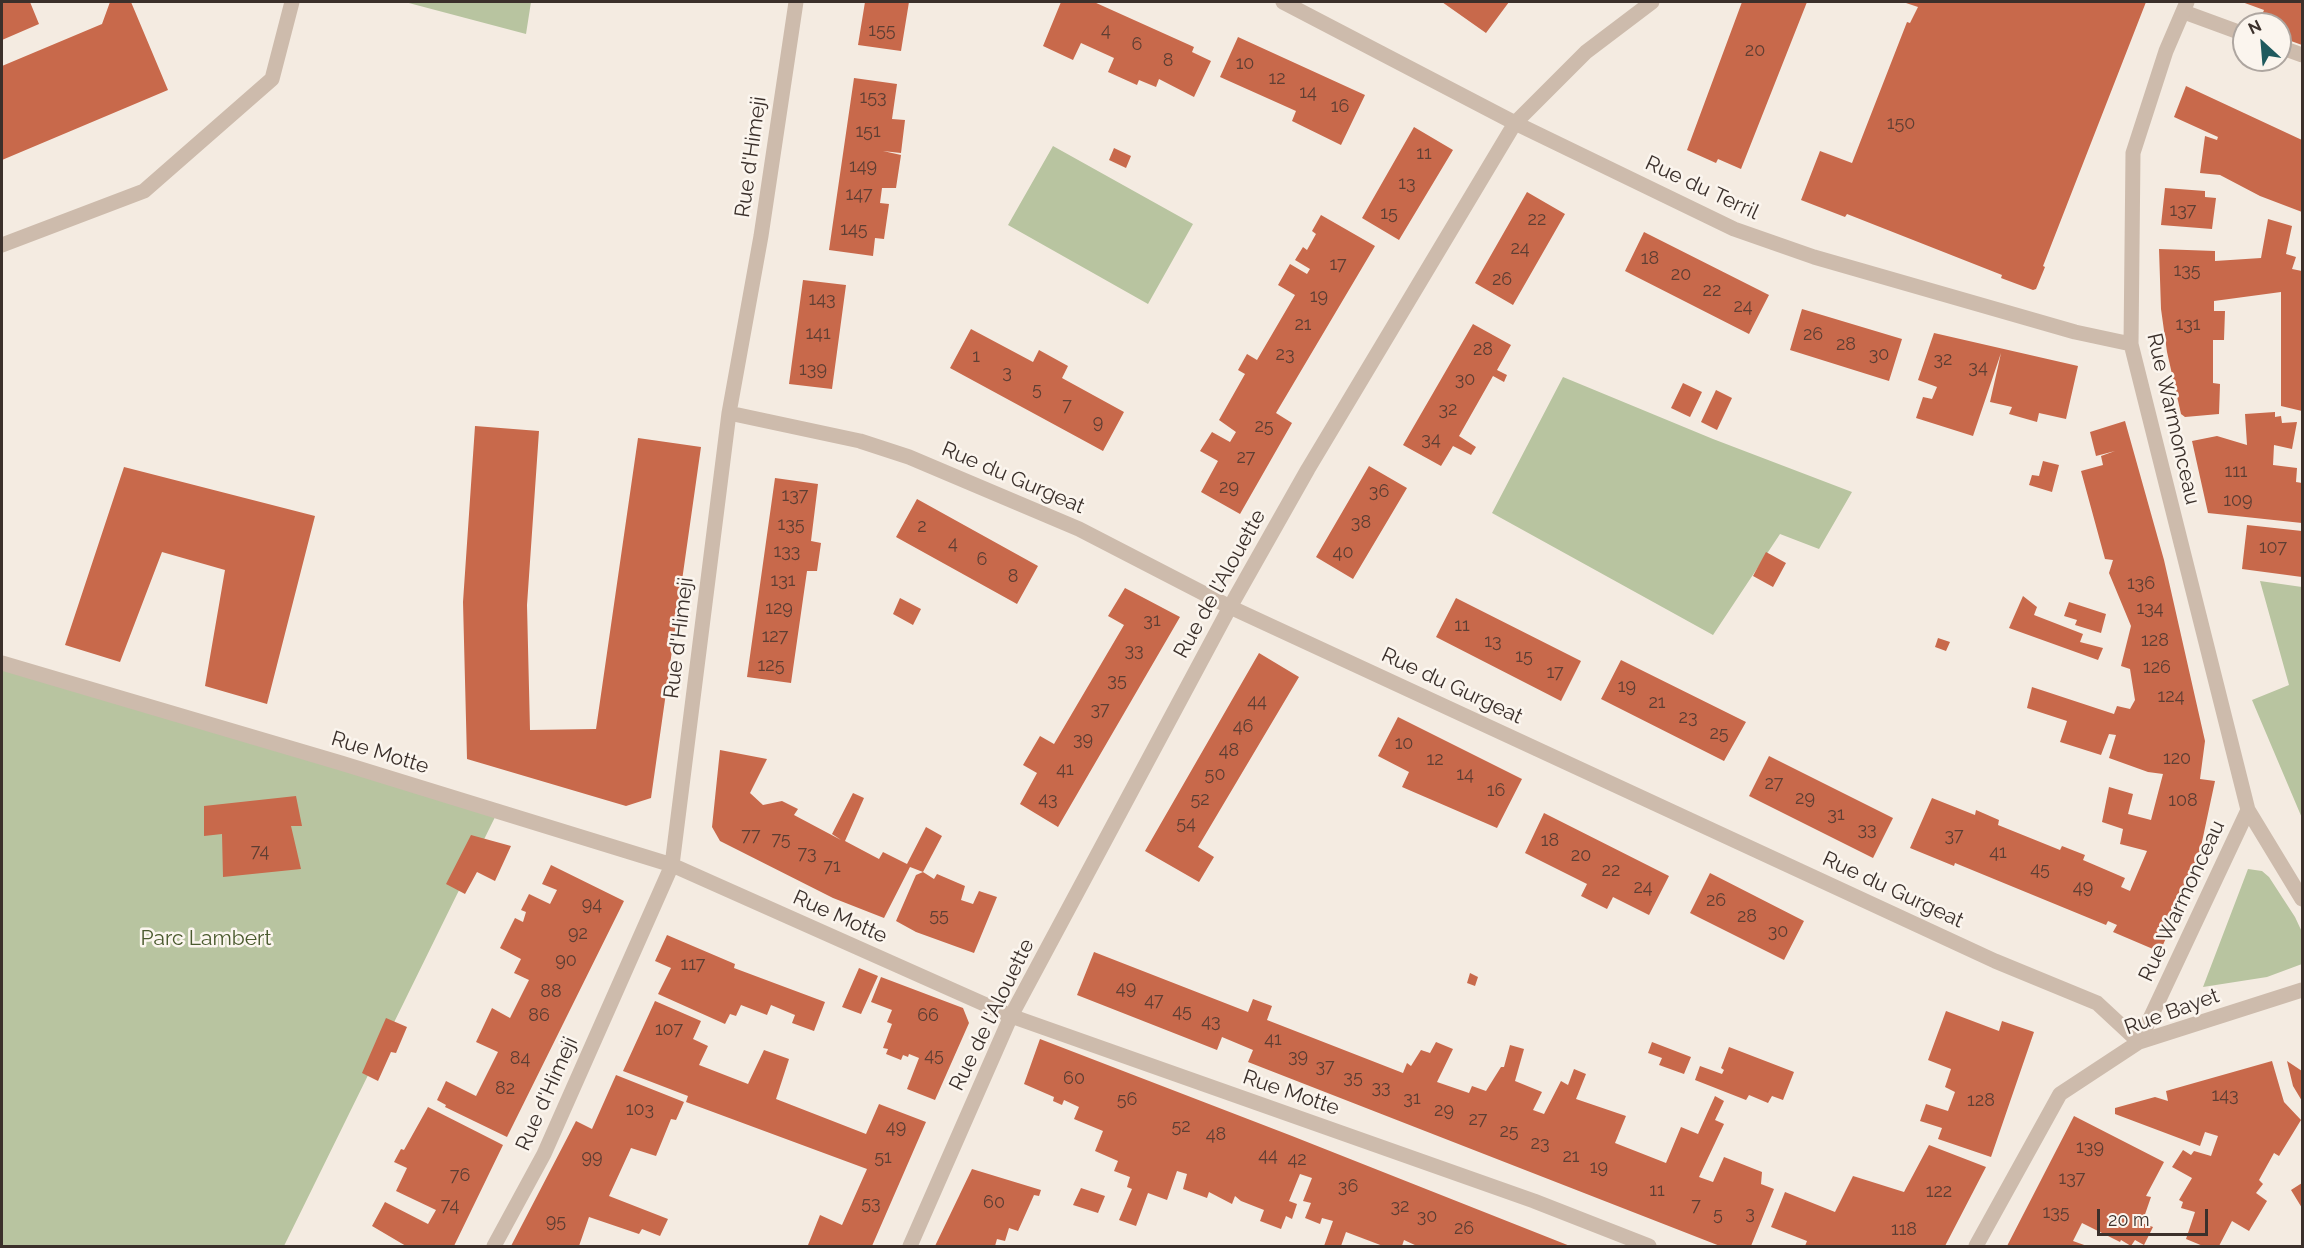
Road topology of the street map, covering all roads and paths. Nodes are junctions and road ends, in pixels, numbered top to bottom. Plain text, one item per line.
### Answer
1 (292, 2) edge
2 (796, 2) edge
3 (1283, 2) edge
4 (1652, 2) edge
5 (2186, 7) edge
6 (2232, 28) edge
7 (1515, 123) junction
8 (2, 246) edge
9 (2131, 344) junction
10 (729, 414) junction
11 (1230, 607) junction
12 (2, 663) edge
13 (2248, 810) junction
14 (672, 866) junction
15 (2302, 899) edge
16 (2302, 990) edge
17 (1011, 1016) junction
18 (2139, 1042) junction
19 (494, 1246) edge
20 (910, 1246) edge
21 (1649, 1246) edge
22 (1976, 1246) edge

1 - 8 street
2 - 10 street, Rue d'Himeji
3 - 7 street, Rue du Terril
4 - 7 street, Rue de l'Alouette
5 - 6 street
5 - 9 street, Rue Warmonceau
7 - 9 street, Rue du Terril
7 - 11 street, Rue de l'Alouette
9 - 13 street, Rue Warmonceau
10 - 11 street, Rue du Gurgeat
10 - 14 street, Rue d'Himeji
11 - 17 street, Rue de l'Alouette
11 - 18 street, Rue du Gurgeat
12 - 14 street, Rue Motte
13 - 15 street, Rue Warmonceau
13 - 18 street, Rue Warmonceau
14 - 17 street, Rue Motte
14 - 19 street, Rue d'Himeji
16 - 18 street, Rue Bayet
17 - 20 street, Rue de l'Alouette
17 - 21 street, Rue Motte
18 - 22 street, Rue Bayet

